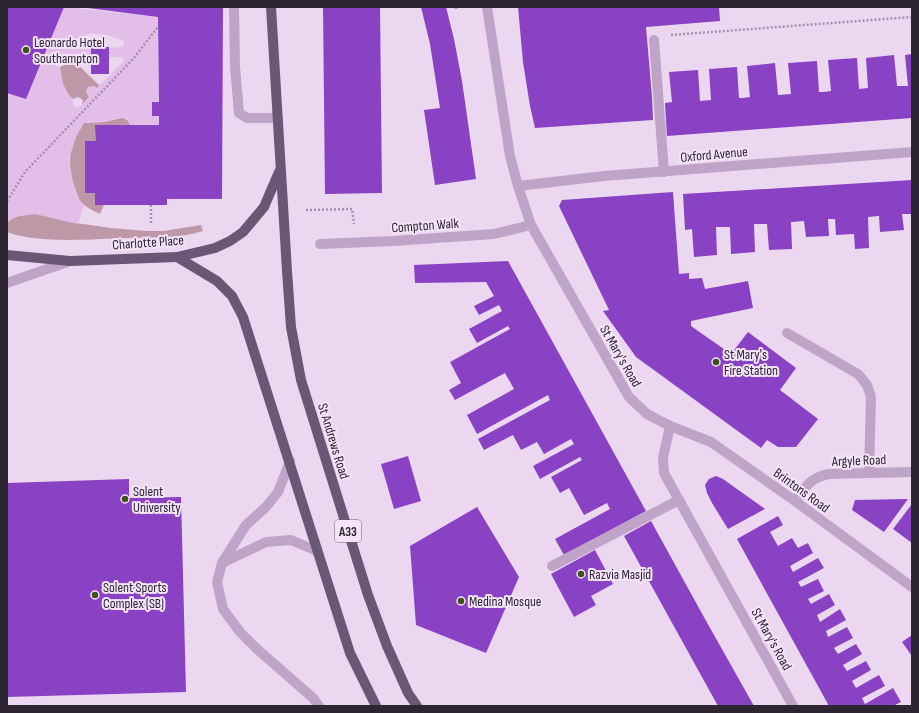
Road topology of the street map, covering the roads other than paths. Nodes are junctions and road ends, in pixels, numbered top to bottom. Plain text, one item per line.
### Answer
1 (234, 7) edge
2 (271, 7) edge
3 (487, 7) edge
4 (654, 40) dead end
5 (278, 118) junction
6 (912, 152) edge
7 (280, 170) junction
8 (664, 172) junction
9 (518, 186) junction
10 (531, 225) junction
11 (320, 244) dead end
12 (7, 255) edge
13 (177, 257) junction
14 (70, 261) junction
15 (7, 283) edge
16 (787, 333) dead end
17 (670, 426) junction
18 (290, 461) junction
19 (912, 472) edge
20 (870, 473) junction
21 (679, 500) junction
22 (795, 501) junction
23 (317, 551) junction
24 (222, 563) junction
25 (552, 566) dead end
26 (912, 587) edge
27 (319, 706) edge
28 (376, 706) edge
29 (417, 706) edge
30 (793, 706) edge

1 - 5 street
2 - 5 main road, Charlotte Place
3 - 9 street, St Mary's Road
4 - 8 street
5 - 7 main road, Charlotte Place
6 - 8 street, Oxford Avenue
7 - 13 main road, Charlotte Place
7 - 29 main road, St Andrews Road / A33
8 - 9 street, Oxford Avenue
9 - 10 street, St Mary's Road
10 - 11 street, Compton Walk
10 - 17 street, St Mary's Road
12 - 14 main road, Charlotte Place
13 - 14 main road, Charlotte Place
13 - 18 main road, A33
14 - 15 street
16 - 20 street
17 - 21 street, St Mary's Road
17 - 22 street, Brintons Road
18 - 23 main road, A33
18 - 24 street
19 - 20 street, Argyle Road
20 - 22 street, Argyle Road
21 - 25 street
21 - 30 street, St Mary's Road
22 - 26 street, Brintons Road
23 - 24 street
23 - 28 main road, A33
24 - 27 street

